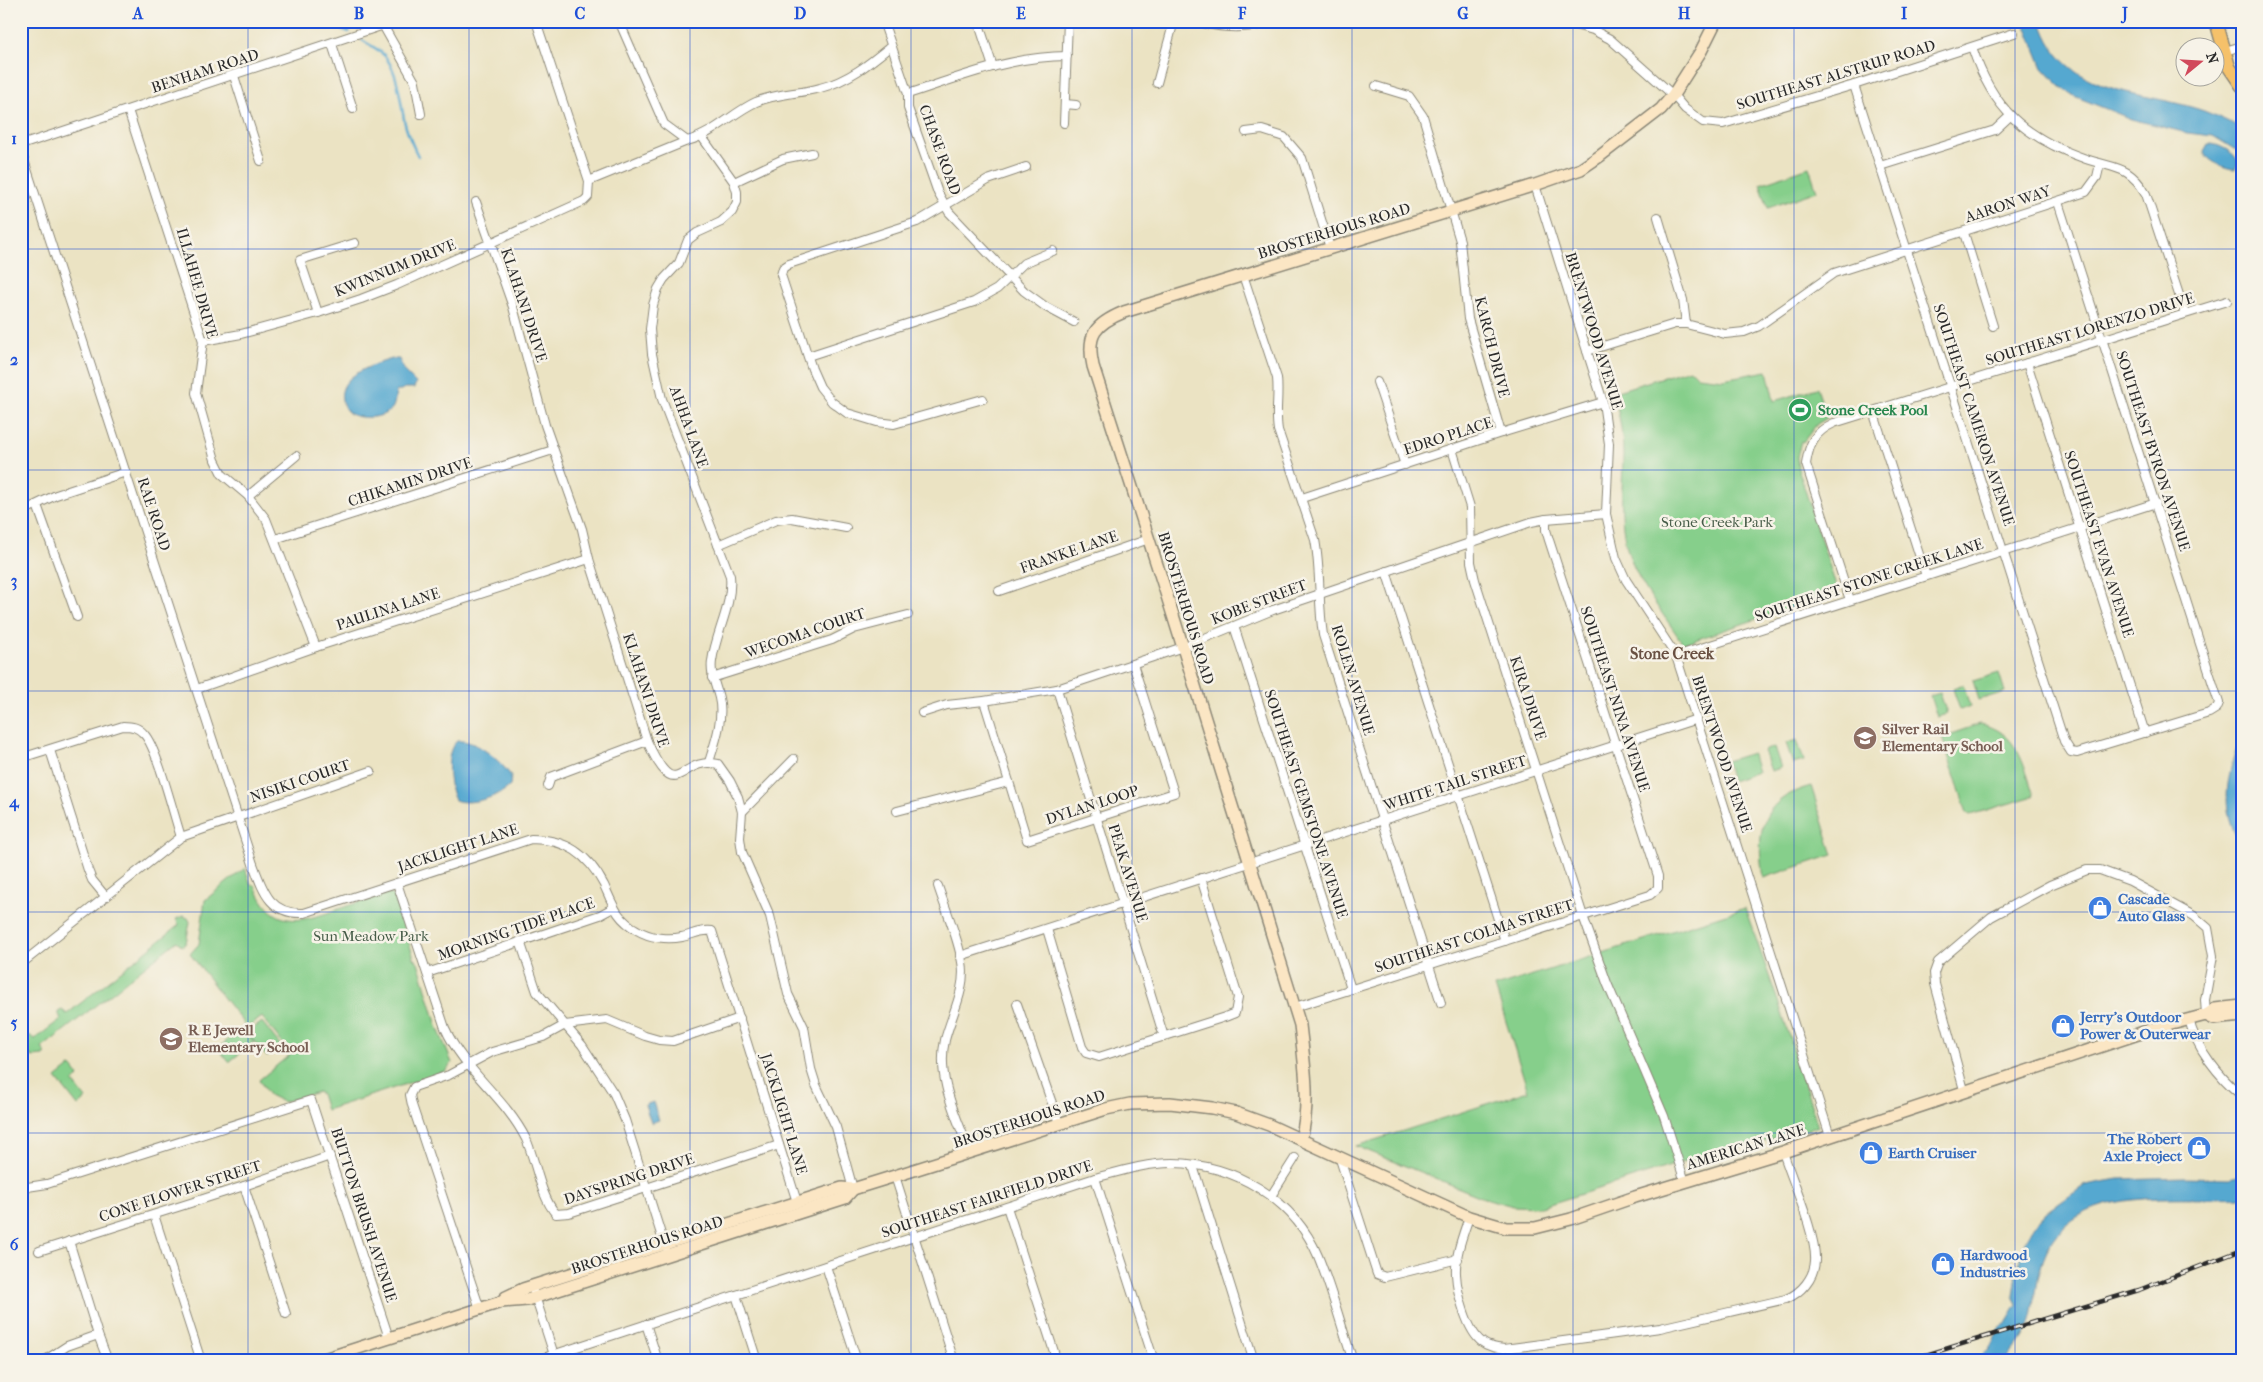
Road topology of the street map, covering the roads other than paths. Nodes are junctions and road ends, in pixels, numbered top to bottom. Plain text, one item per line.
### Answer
1 (396, 21) edge
2 (536, 21) edge
3 (619, 21) edge
4 (883, 21) edge
5 (978, 21) edge
6 (1068, 21) edge
7 (1174, 21) edge
8 (1195, 21) edge
9 (1274, 21) edge
10 (1560, 21) edge
11 (1716, 21) edge
12 (2216, 21) edge
13 (384, 27) junction
14 (2014, 33) dead end
15 (332, 44) junction
16 (892, 46) junction
17 (2242, 46) edge
18 (1972, 47) junction
19 (2227, 54) junction
20 (1066, 56) junction
21 (993, 67) junction
22 (2242, 72) edge
23 (234, 76) junction
24 (1158, 82) dead end
25 (1854, 85) junction
26 (1376, 86) dead end
27 (2242, 86) edge
28 (908, 94) junction
29 (1673, 95) junction
30 (1065, 104) junction
31 (1076, 105) dead end
32 (353, 109) dead end
33 (128, 110) junction
34 (421, 114) dead end
35 (2010, 116) junction
36 (1064, 124) dead end
37 (1246, 132) dead end
38 (702, 137) junction
39 (687, 141) junction
40 (21, 145) edge
41 (21, 151) edge
42 (812, 153) dead end
43 (261, 160) dead end
44 (2100, 164) junction
45 (1880, 166) junction
46 (1026, 167) dead end
47 (589, 181) junction
48 (734, 182) junction
49 (1535, 185) junction
50 (476, 202) dead end
51 (2058, 202) junction
52 (944, 205) junction
53 (1452, 209) junction
54 (1658, 217) dead end
55 (1964, 232) junction
56 (355, 243) dead end
57 (489, 243) junction
58 (1330, 248) junction
59 (1907, 250) junction
60 (1053, 251) dead end
61 (1243, 275) junction
62 (1010, 276) junction
63 (2227, 301) dead end
64 (318, 313) junction
65 (2185, 313) junction
66 (1074, 322) dead end
67 (1686, 324) junction
68 (1993, 326) dead end
69 (2102, 340) junction
70 (203, 341) junction
71 (1587, 350) junction
72 (808, 356) junction
73 (2027, 363) junction
74 (1377, 382) dead end
75 (1950, 386) junction
76 (983, 399) dead end
77 (1603, 402) junction
78 (1873, 411) junction
79 (1501, 433) junction
80 (1452, 449) junction
81 (553, 450) junction
82 (296, 456) dead end
83 (1405, 465) junction
84 (126, 472) junction
85 (248, 496) junction
86 (1302, 498) junction
87 (2156, 503) junction
88 (37, 505) junction
89 (21, 512) edge
90 (1606, 514) junction
91 (1546, 519) junction
92 (846, 528) dead end
93 (2078, 528) junction
94 (275, 539) junction
95 (1149, 539) junction
96 (1471, 542) junction
97 (718, 545) junction
98 (2003, 551) junction
99 (589, 558) junction
100 (1386, 570) junction
101 (1926, 576) junction
102 (999, 591) dead end
103 (1319, 594) junction
104 (1850, 600) junction
105 (908, 615) dead end
106 (77, 617) dead end
107 (1234, 626) junction
108 (316, 647) junction
109 (1183, 647) junction
110 (1676, 656) junction
111 (1133, 664) junction
112 (712, 678) junction
113 (197, 689) junction
114 (1057, 689) junction
115 (984, 701) junction
116 (922, 712) dead end
117 (1697, 719) junction
118 (2145, 733) junction
119 (646, 741) junction
120 (1616, 746) junction
121 (50, 750) junction
122 (21, 758) edge
123 (794, 759) dead end
124 (709, 762) junction
125 (371, 771) dead end
126 (1537, 771) junction
127 (1009, 782) junction
128 (548, 786) dead end
129 (1459, 796) junction
130 (897, 811) dead end
131 (742, 812) junction
132 (238, 817) junction
133 (1097, 818) junction
134 (1383, 821) junction
135 (181, 837) junction
136 (1305, 846) junction
137 (1250, 863) junction
138 (1201, 878) junction
139 (396, 883) junction
140 (261, 885) joint
141 (938, 886) dead end
142 (1658, 888) joint
143 (106, 897) junction
144 (1123, 903) junction
145 (613, 908) junction
146 (1583, 916) junction
147 (1046, 929) junction
148 (520, 941) junction
149 (1505, 941) junction
150 (960, 956) junction
151 (21, 964) edge
152 (1429, 965) junction
153 (427, 973) junction
154 (1351, 990) junction
155 (1442, 1003) dead end
156 (1017, 1004) dead end
157 (2242, 1006) edge
158 (1295, 1007) junction
159 (2206, 1015) junction
160 (2242, 1016) edge
161 (740, 1018) junction
162 (2189, 1019) junction
163 (565, 1025) junction
164 (1164, 1037) junction
165 (469, 1066) junction
166 (1964, 1090) junction
167 (2242, 1096) edge
168 (1059, 1123) junction
169 (1830, 1136) junction
170 (1301, 1139) junction
171 (779, 1145) junction
172 (1783, 1152) junction
173 (970, 1153) junction
174 (330, 1156) junction
175 (1295, 1158) dead end
176 (1340, 1159) junction
177 (1193, 1166) junction
178 (895, 1176) junction
179 (1096, 1178) junction
180 (1685, 1182) junction
181 (244, 1186) junction
182 (21, 1188) edge
183 (646, 1188) junction
184 (854, 1189) junction
185 (1271, 1196) junction
186 (797, 1202) junction
187 (1007, 1207) junction
188 (154, 1215) junction
189 (1469, 1217) junction
190 (914, 1237) junction
191 (69, 1241) junction
192 (666, 1249) junction
193 (39, 1251) dead end
194 (1458, 1259) junction
195 (826, 1266) junction
196 (534, 1292) junction
197 (736, 1295) junction
198 (480, 1309) junction
199 (286, 1314) dead end
200 (646, 1324) junction
201 (98, 1335) junction
202 (390, 1338) junction
203 (555, 1357) edge
204 (2242, 1359) edge
205 (44, 1361) edge
206 (108, 1361) edge
207 (201, 1361) edge
208 (318, 1361) edge
209 (534, 1361) edge
210 (658, 1361) edge
211 (757, 1361) edge
212 (857, 1361) edge
213 (954, 1361) edge
214 (1057, 1361) edge
215 (1154, 1361) edge
216 (1254, 1361) edge
217 (1352, 1361) edge
218 (2238, 1361) edge

1 - 13 street, BENHAM ROAD
2 - 47 street
3 - 39 street
4 - 16 street, CHASE ROAD
5 - 21 street
6 - 20 street
7 - 24 street
8 - 9 street
10 - 29 street, SOUTHEAST ALSTRUP ROAD
11 - 29 street, BROSTERHOUS ROAD
12 - 19 main road
13 - 15 street, BENHAM ROAD
13 - 34 street
14 - 18 street, SOUTHEAST ALSTRUP ROAD
15 - 23 street, BENHAM ROAD
15 - 32 street
16 - 28 street, CHASE ROAD
16 - 38 street
17 - 19 street
18 - 25 street, SOUTHEAST ALSTRUP ROAD
18 - 35 street
19 - 22 main road
19 - 27 main road
20 - 21 street
20 - 30 street
21 - 28 street
23 - 33 street, BENHAM ROAD
23 - 43 street
25 - 29 street, SOUTHEAST ALSTRUP ROAD
25 - 45 street, SOUTHEAST CAMERON AVENUE
26 - 53 street, KARCH DRIVE
28 - 52 street, CHASE ROAD
29 - 49 street, BROSTERHOUS ROAD
30 - 31 street
30 - 36 street
33 - 40 street, BENHAM ROAD
33 - 70 street, ILLAHEE DRIVE
35 - 44 street
35 - 45 street
37 - 58 street
38 - 39 street
38 - 48 street
39 - 47 street
41 - 84 street, RAE ROAD
42 - 48 street
44 - 51 street, AARON WAY
44 - 65 street
45 - 59 street, SOUTHEAST CAMERON AVENUE
46 - 52 street
47 - 57 street, KWINNUM DRIVE
48 - 97 street, AHHA LANE
49 - 53 street, BROSTERHOUS ROAD
49 - 71 street, BRENTWOOD AVENUE
50 - 57 street, KLAHANI DRIVE
51 - 55 street, AARON WAY
51 - 69 street, SOUTHEAST BYRON AVENUE
52 - 62 street, CHASE ROAD
52 - 72 street
53 - 58 street, BROSTERHOUS ROAD
53 - 79 street, KARCH DRIVE
54 - 67 street
55 - 59 street, AARON WAY
55 - 68 street
56 - 64 street
57 - 64 street, KWINNUM DRIVE
57 - 81 street, KLAHANI DRIVE
58 - 61 street, BROSTERHOUS ROAD
59 - 67 street, AARON WAY
59 - 75 street, SOUTHEAST CAMERON AVENUE
60 - 62 street
61 - 86 street, ROLEN AVENUE
61 - 95 street, BROSTERHOUS ROAD
62 - 66 street, CHASE ROAD
62 - 72 street
63 - 65 street, SOUTHEAST LORENZO DRIVE
64 - 70 street, KWINNUM DRIVE
65 - 69 street, SOUTHEAST LORENZO DRIVE
67 - 71 street
69 - 73 street, SOUTHEAST LORENZO DRIVE
69 - 87 street, SOUTHEAST BYRON AVENUE
70 - 85 street, ILLAHEE DRIVE
71 - 77 street, BRENTWOOD AVENUE
72 - 76 street
73 - 75 street, SOUTHEAST LORENZO DRIVE
73 - 93 street, SOUTHEAST EVAN AVENUE
74 - 83 street
75 - 78 street, SOUTHEAST LORENZO DRIVE
75 - 98 street, SOUTHEAST CAMERON AVENUE
77 - 79 street, EDRO PLACE
77 - 90 street, BRENTWOOD AVENUE
78 - 101 street
78 - 104 street, SOUTHEAST LORENZO DRIVE
79 - 80 street, EDRO PLACE
80 - 83 street, EDRO PLACE
80 - 96 street, KIRA DRIVE
81 - 94 street, CHIKAMIN DRIVE
81 - 99 street, KLAHANI DRIVE
82 - 85 street
83 - 86 street, EDRO PLACE
84 - 88 street
84 - 113 street, RAE ROAD
85 - 94 street, ILLAHEE DRIVE
86 - 103 street, ROLEN AVENUE
87 - 93 street, SOUTHEAST STONE CREEK LANE
87 - 118 street, SOUTHEAST BYRON AVENUE
88 - 89 street
88 - 106 street
90 - 91 street, KOBE STREET
90 - 110 street, BRENTWOOD AVENUE
91 - 96 street, KOBE STREET
91 - 120 street, SOUTHEAST NINA AVENUE
92 - 97 street
93 - 98 street, SOUTHEAST STONE CREEK LANE
93 - 118 street, SOUTHEAST EVAN AVENUE
94 - 108 street, ILLAHEE DRIVE
95 - 102 street, FRANKE LANE
95 - 109 street, BROSTERHOUS ROAD
96 - 100 street, KOBE STREET
96 - 126 street, KIRA DRIVE
97 - 112 street, AHHA LANE
98 - 101 street, SOUTHEAST STONE CREEK LANE
98 - 118 street, SOUTHEAST CAMERON AVENUE
99 - 108 street, PAULINA LANE
99 - 119 street, KLAHANI DRIVE
100 - 103 street, KOBE STREET
100 - 129 street
101 - 104 street, SOUTHEAST STONE CREEK LANE
103 - 107 street, KOBE STREET
103 - 134 street, ROLEN AVENUE
104 - 110 street, SOUTHEAST STONE CREEK LANE
105 - 112 street, WECOMA COURT
107 - 109 street, KOBE STREET
107 - 136 street, SOUTHEAST GEMSTONE AVENUE
108 - 113 street, PAULINA LANE
109 - 111 street, KOBE STREET
109 - 137 street, BROSTERHOUS ROAD
110 - 117 street, BRENTWOOD AVENUE
111 - 114 street, KOBE STREET
111 - 133 street, DYLAN LOOP
112 - 124 street, AHHA LANE
113 - 132 street, RAE ROAD
114 - 115 street, KOBE STREET
114 - 133 street, PEAK AVENUE
115 - 116 street, KOBE STREET
115 - 127 street, DYLAN LOOP
117 - 120 street, WHITE TAIL STREET
117 - 169 street, BRENTWOOD AVENUE
119 - 124 street, KLAHANI DRIVE
119 - 128 street
120 - 126 street, WHITE TAIL STREET
120 - 142 street, SOUTHEAST NINA AVENUE
121 - 122 street
121 - 135 street
121 - 143 street
123 - 131 street
124 - 131 street
125 - 132 street, NISIKI COURT
126 - 129 street, WHITE TAIL STREET
126 - 146 street, KIRA DRIVE
127 - 130 street
127 - 133 street, DYLAN LOOP
129 - 134 street, WHITE TAIL STREET
129 - 149 street
131 - 184 street
132 - 135 street, NISIKI COURT
132 - 140 street, RAE ROAD
133 - 144 street, PEAK AVENUE
134 - 136 street, WHITE TAIL STREET
134 - 152 street, ROLEN AVENUE
135 - 143 street, NISIKI COURT
136 - 137 street, WHITE TAIL STREET
136 - 154 street, SOUTHEAST GEMSTONE AVENUE
137 - 138 street, WHITE TAIL STREET
137 - 158 street, BROSTERHOUS ROAD
138 - 144 street, WHITE TAIL STREET
138 - 164 street
139 - 140 street, JACKLIGHT LANE
139 - 145 street, JACKLIGHT LANE
139 - 153 street, DAYSPRING DRIVE
141 - 150 street
142 - 146 street, SOUTHEAST COLMA STREET
143 - 151 street, NISIKI COURT
144 - 147 street, WHITE TAIL STREET
144 - 164 street, PEAK AVENUE
145 - 148 street, MORNING TIDE PLACE
145 - 161 street, JACKLIGHT LANE
146 - 149 street, SOUTHEAST COLMA STREET
146 - 180 street, KIRA DRIVE
147 - 150 street, WHITE TAIL STREET
147 - 164 street
148 - 153 street, MORNING TIDE PLACE
148 - 163 street
149 - 152 street, SOUTHEAST COLMA STREET
150 - 173 street
152 - 154 street, SOUTHEAST COLMA STREET
152 - 155 street, ROLEN AVENUE
153 - 165 street, DAYSPRING DRIVE
154 - 158 street, SOUTHEAST COLMA STREET
156 - 168 street
157 - 159 street, AMERICAN LANE
158 - 170 street, BROSTERHOUS ROAD
159 - 160 street, AMERICAN LANE
159 - 162 street, AMERICAN LANE
159 - 166 street
161 - 163 street
161 - 171 street, JACKLIGHT LANE
162 - 166 street, AMERICAN LANE
162 - 167 street
163 - 165 street
163 - 183 street
165 - 183 street, DAYSPRING DRIVE
165 - 198 street
166 - 169 street, AMERICAN LANE
168 - 170 street, BROSTERHOUS ROAD
168 - 173 street, BROSTERHOUS ROAD
169 - 172 street, AMERICAN LANE
170 - 176 street, AMERICAN LANE
171 - 183 street, DAYSPRING DRIVE
171 - 186 street, JACKLIGHT LANE
172 - 180 street, AMERICAN LANE
172 - 194 street
173 - 178 street, BROSTERHOUS ROAD
174 - 181 street, CONE FLOWER STREET
174 - 182 street, BUTTON BRUSH AVENUE
174 - 202 street, BUTTON BRUSH AVENUE
175 - 185 street
176 - 189 street, AMERICAN LANE
176 - 194 street
177 - 179 street, SOUTHEAST FAIRFIELD DRIVE
177 - 185 street, SOUTHEAST FAIRFIELD DRIVE
177 - 216 street
178 - 184 street, BROSTERHOUS ROAD
178 - 190 street
179 - 187 street, SOUTHEAST FAIRFIELD DRIVE
179 - 215 street
180 - 189 street, AMERICAN LANE
181 - 188 street, CONE FLOWER STREET
181 - 199 street
183 - 192 street
184 - 186 street, BROSTERHOUS ROAD
184 - 192 street, BROSTERHOUS ROAD
185 - 217 street, SOUTHEAST FAIRFIELD DRIVE
186 - 192 street, BROSTERHOUS ROAD
187 - 190 street, SOUTHEAST FAIRFIELD DRIVE
187 - 214 street
188 - 191 street, CONE FLOWER STREET
188 - 207 street
189 - 194 street
190 - 195 street, SOUTHEAST FAIRFIELD DRIVE
190 - 213 street
191 - 193 street, CONE FLOWER STREET
191 - 201 street
192 - 196 street, BROSTERHOUS ROAD
195 - 197 street, SOUTHEAST FAIRFIELD DRIVE
195 - 212 street
196 - 198 street, BROSTERHOUS ROAD
196 - 203 street
197 - 200 street, SOUTHEAST FAIRFIELD DRIVE
197 - 211 street
198 - 202 street, BROSTERHOUS ROAD
200 - 203 street, SOUTHEAST FAIRFIELD DRIVE
200 - 210 street
201 - 205 street
201 - 206 street
202 - 208 street, BROSTERHOUS ROAD
203 - 209 street, SOUTHEAST FAIRFIELD DRIVE
204 - 218 street

